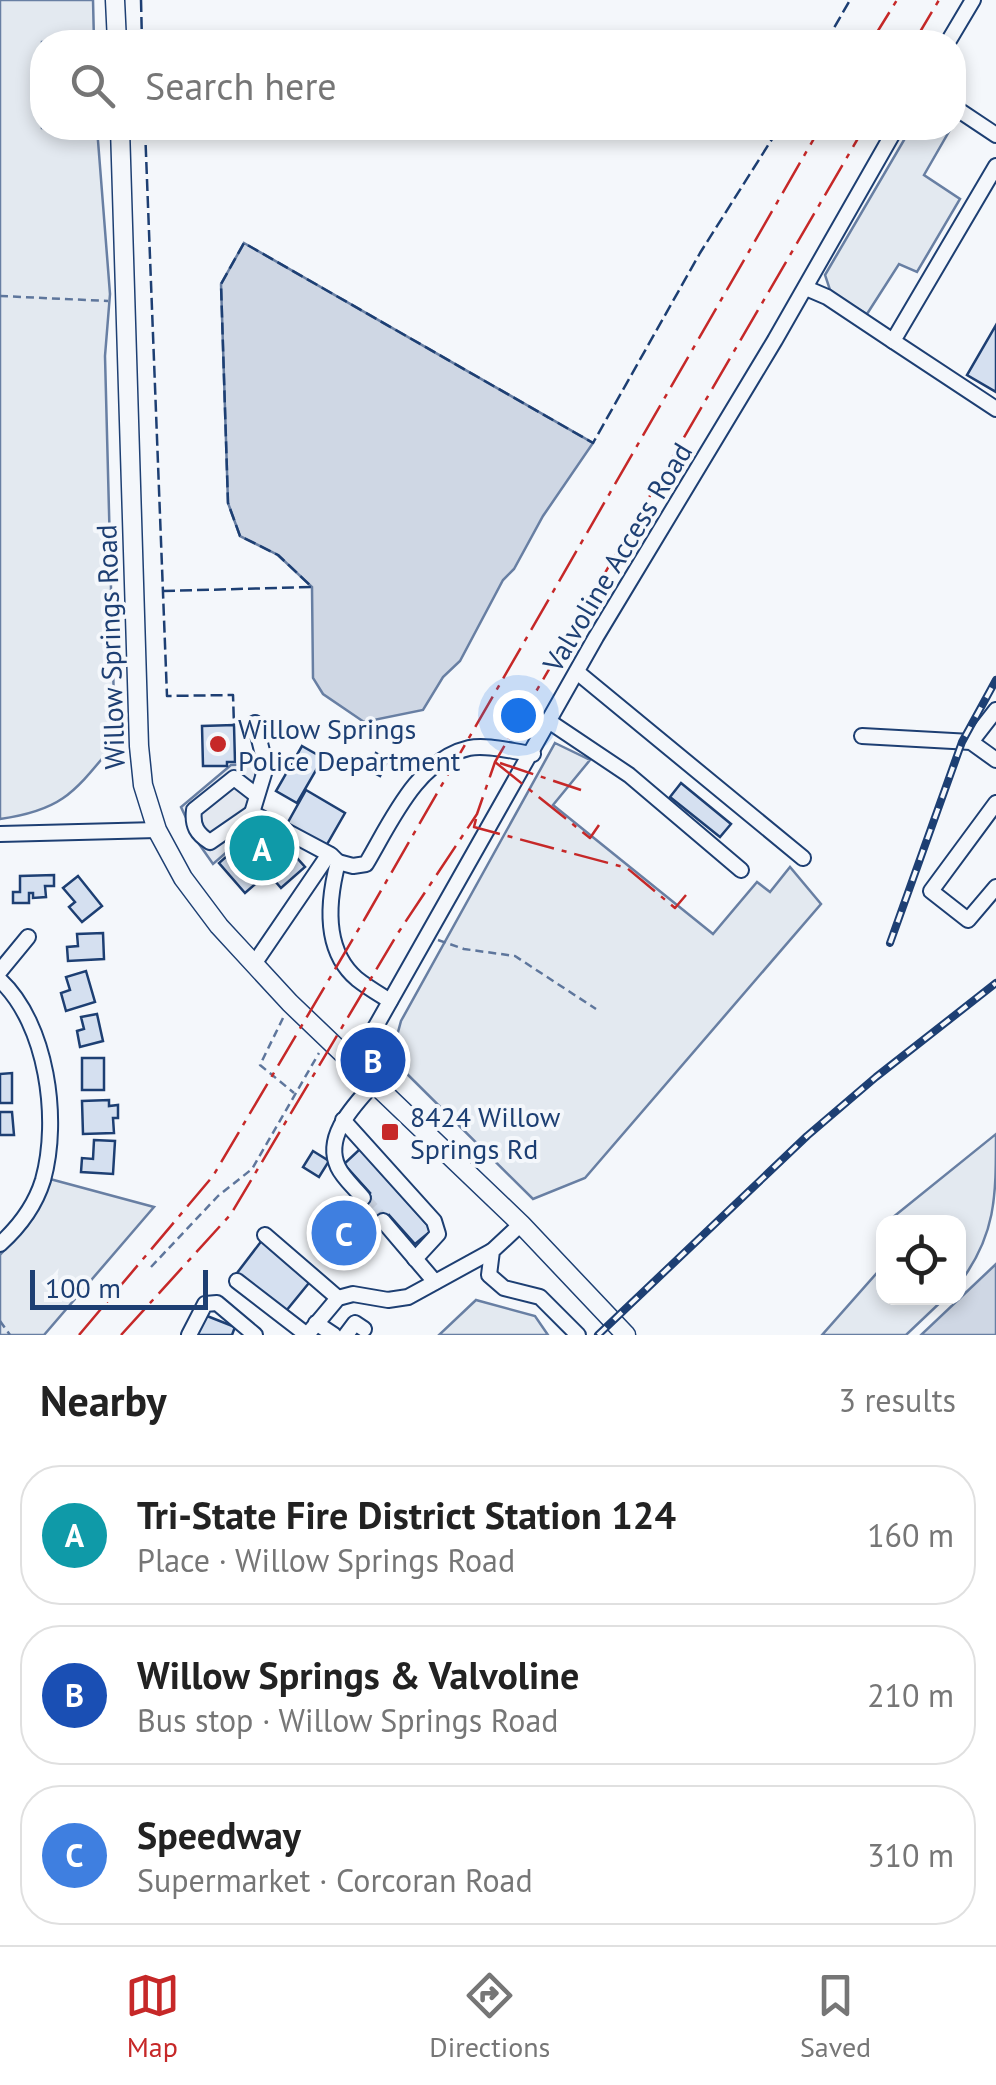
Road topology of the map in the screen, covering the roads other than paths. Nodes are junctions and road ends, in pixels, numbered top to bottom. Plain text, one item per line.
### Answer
1 (115, 0) edge
2 (972, 0) edge
3 (116, 30) edge
4 (955, 30) edge
5 (966, 116) edge
6 (996, 135) edge
7 (120, 140) edge
8 (889, 140) edge
9 (996, 166) edge
10 (806, 288) junction
11 (893, 342) junction
12 (996, 408) edge
13 (577, 672) junction
14 (996, 710) edge
15 (550, 722) junction
16 (255, 723) dead end
17 (862, 736) dead end
18 (971, 742) junction
19 (532, 754) junction
20 (996, 760) edge
21 (256, 795) junction
22 (996, 803) edge
23 (252, 813) junction
24 (157, 830) junction
25 (0, 834) edge
26 (333, 858) junction
27 (802, 858) dead end
28 (741, 870) dead end
29 (996, 887) edge
30 (28, 938) dead end
31 (254, 964) junction
32 (0, 971) edge
33 (0, 980) edge
34 (390, 1001) junction
35 (354, 1064) junction
36 (374, 1083) junction
37 (342, 1120) junction
38 (364, 1198) tunnel mouth
39 (383, 1221) tunnel mouth
40 (520, 1224) junction
41 (265, 1236) dead end
42 (0, 1244) edge
43 (492, 1252) junction
44 (415, 1259) junction
45 (237, 1281) dead end
46 (435, 1282) junction
47 (338, 1298) junction
48 (310, 1331) edge
49 (350, 1331) edge
50 (189, 1335) edge
51 (255, 1335) edge
52 (578, 1335) edge
53 (626, 1335) edge

1 - 3 main road
2 - 4 street
5 - 6 street
7 - 24 main road, Willow Springs Road
8 - 10 street, Valvoline Access Road
9 - 11 street
10 - 11 street
10 - 13 street, Valvoline Access Road
11 - 12 street
13 - 15 street, Valvoline Access Road
13 - 27 street
14 - 18 street
15 - 19 street, Valvoline Access Road
15 - 28 street
16 - 21 street
17 - 18 street
18 - 20 street
19 - 26 street
19 - 34 street, Valvoline Access Road
21 - 23 street
21 - 23 street
22 - 29 street
23 - 26 street
24 - 25 street
24 - 31 main road, Willow Springs Road
26 - 31 street
26 - 34 street
30 - 32 street
31 - 35 main road, Willow Springs Road
33 - 42 street
34 - 35 street, Valvoline Access Road
35 - 36 main road, Willow Springs Road
36 - 37 street
36 - 40 main road, Willow Springs Road
37 - 38 street
37 - 44 street
39 - 44 street
40 - 43 street
40 - 53 main road, Willow Springs Road
41 - 47 street
43 - 46 street
43 - 52 street
44 - 46 street
45 - 48 street
46 - 47 street
47 - 48 street
48 - 49 street
50 - 51 street

